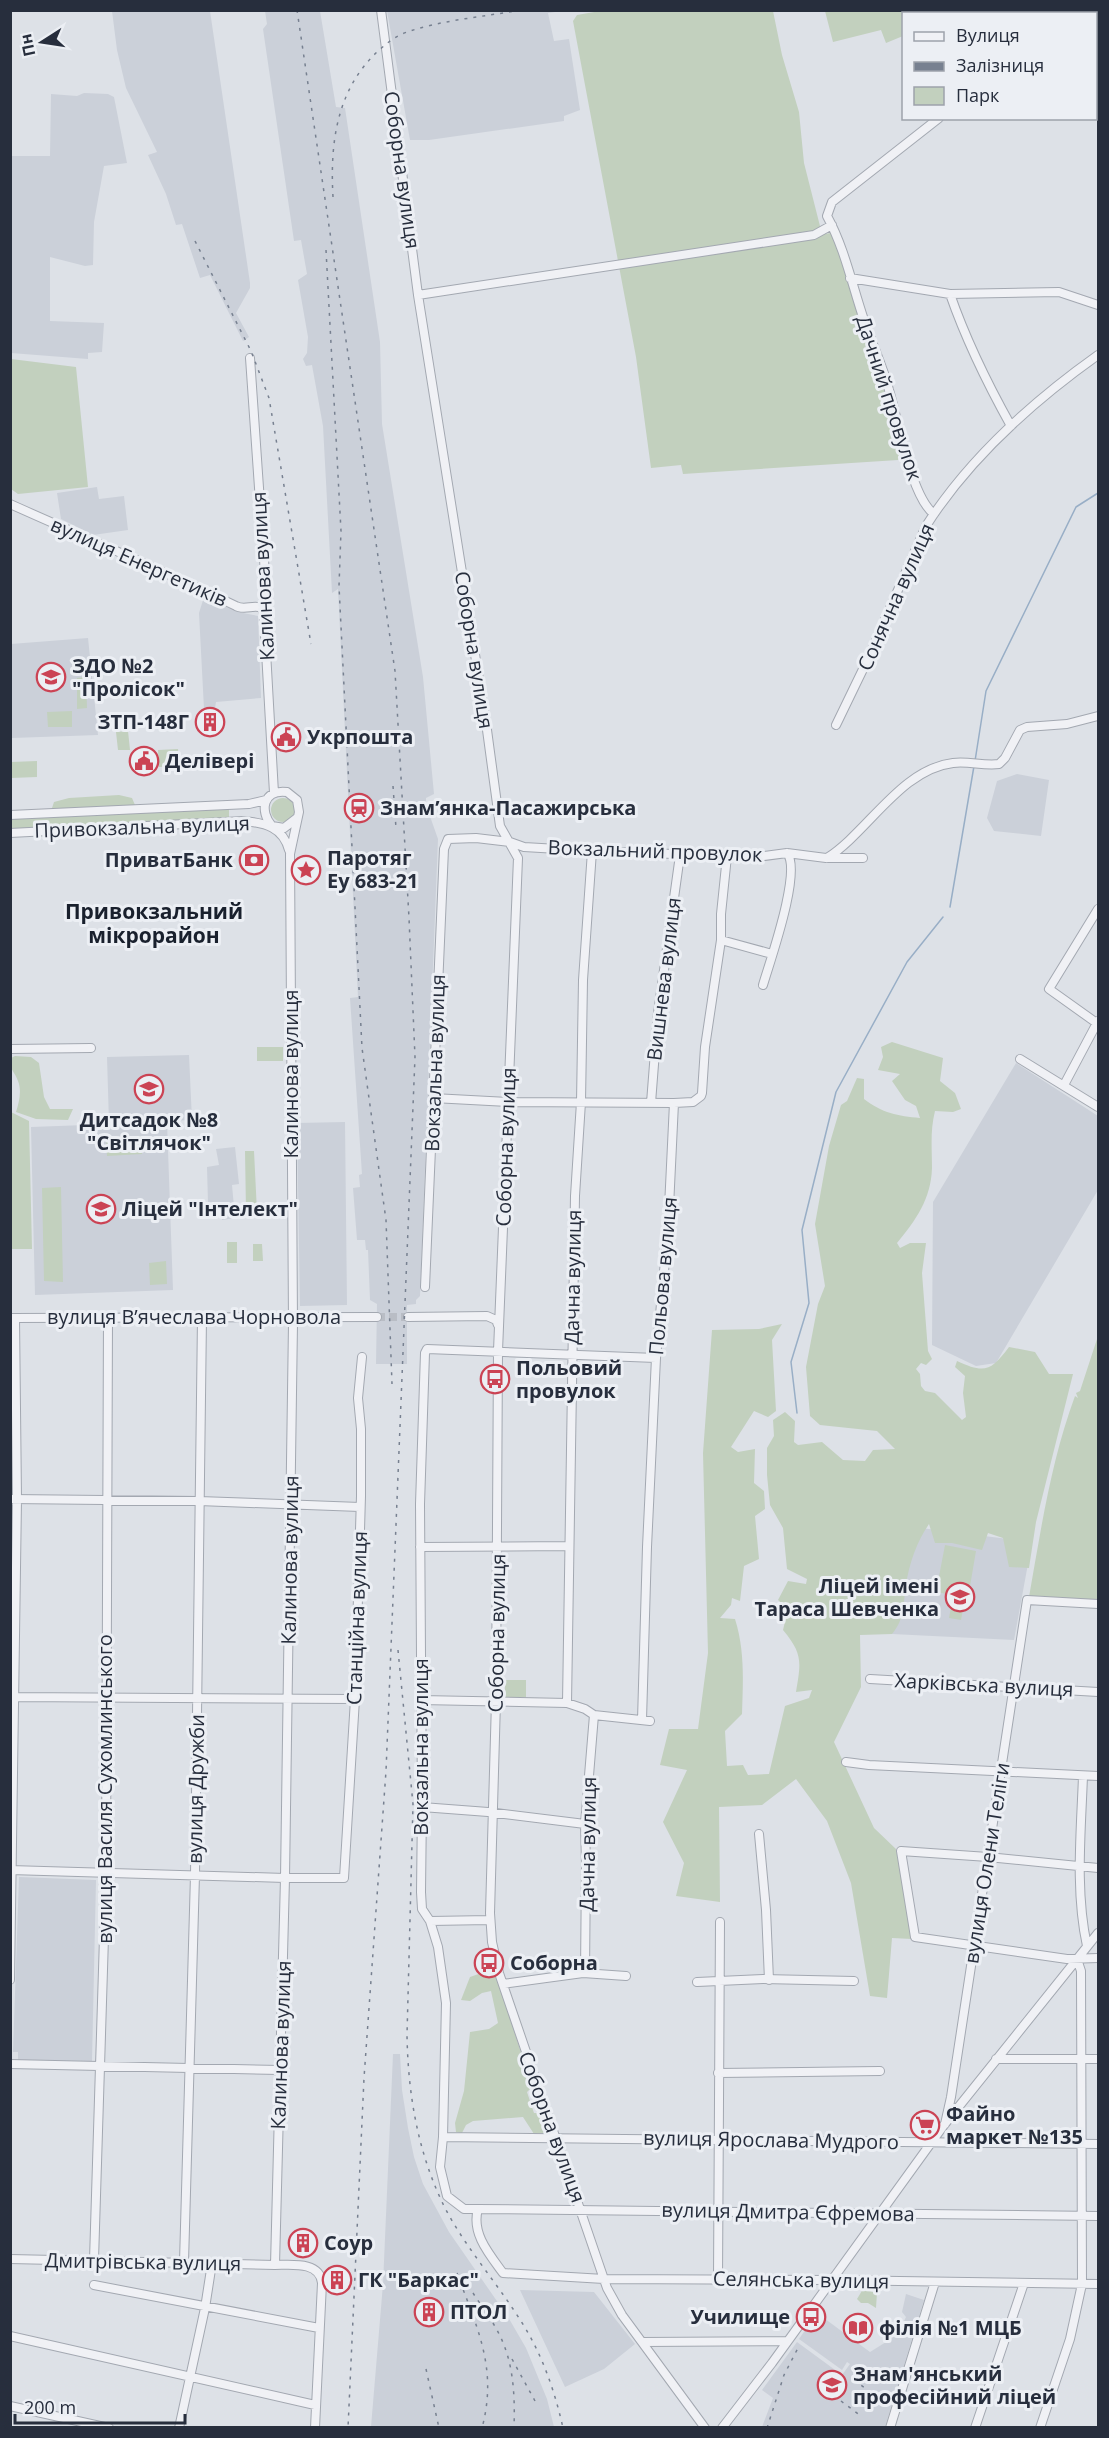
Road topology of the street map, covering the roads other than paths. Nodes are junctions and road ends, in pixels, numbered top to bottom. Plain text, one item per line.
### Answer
1 (381, 10) edge
2 (936, 120) edge
3 (832, 225) junction
4 (850, 278) junction
5 (950, 294) junction
6 (418, 295) junction
7 (1098, 305) edge
8 (1098, 355) edge
9 (250, 358) dead end
10 (1011, 426) junction
11 (10, 504) edge
12 (934, 514) junction
13 (264, 616) junction
14 (1098, 716) edge
15 (1086, 719) junction
16 (836, 724) dead end
17 (1098, 724) edge
18 (274, 793) junction
19 (266, 800) junction
20 (10, 816) edge
21 (297, 818) junction
22 (272, 826) junction
23 (10, 833) edge
24 (448, 839) joint
25 (510, 842) junction
26 (592, 851) junction
27 (787, 853) junction
28 (290, 854) junction
29 (680, 855) junction
30 (727, 856) junction
31 (826, 858) junction
32 (863, 858) dead end
33 (1098, 909) edge
34 (721, 940) junction
35 (772, 954) junction
36 (763, 985) dead end
37 (1098, 1023) edge
38 (91, 1048) dead end
39 (10, 1049) edge
40 (1020, 1059) dead end
41 (1064, 1085) junction
42 (433, 1098) junction
43 (508, 1102) junction
44 (581, 1102) junction
45 (651, 1103) junction
46 (674, 1103) junction
47 (1098, 1107) edge
48 (425, 1287) dead end
49 (500, 1306) junction
50 (293, 1316) junction
51 (487, 1316) junction
52 (108, 1317) junction
53 (202, 1317) junction
54 (377, 1317) tunnel mouth
55 (408, 1317) tunnel mouth
56 (13, 1318) edge
57 (499, 1327) junction
58 (498, 1351) junction
59 (572, 1354) junction
60 (362, 1357) dead end
61 (656, 1358) junction
62 (14, 1499) edge
63 (107, 1501) junction
64 (199, 1501) junction
65 (291, 1504) junction
66 (360, 1507) junction
67 (498, 1546) junction
68 (569, 1546) junction
69 (420, 1547) junction
70 (1098, 1604) edge
71 (870, 1679) dead end
72 (1014, 1687) junction
73 (1098, 1692) edge
74 (12, 1697) edge
75 (106, 1698) junction
76 (355, 1699) junction
77 (196, 1700) junction
78 (288, 1700) junction
79 (421, 1700) junction
80 (496, 1701) junction
81 (567, 1703) junction
82 (594, 1715) junction
83 (846, 1762) dead end
84 (1002, 1772) junction
85 (1083, 1776) junction
86 (1098, 1776) edge
87 (423, 1807) junction
88 (494, 1813) junction
89 (585, 1824) junction
90 (759, 1834) dead end
91 (988, 1857) junction
92 (1080, 1866) junction
93 (1098, 1868) edge
94 (11, 1870) edge
95 (106, 1873) junction
96 (195, 1875) junction
97 (285, 1878) junction
98 (490, 1920) junction
99 (430, 1921) junction
100 (720, 1922) dead end
101 (1098, 1933) edge
102 (973, 1946) junction
103 (1088, 1946) junction
104 (1098, 1958) edge
105 (1077, 1959) junction
106 (585, 1973) junction
107 (626, 1976) dead end
108 (10, 1980) edge
109 (769, 1980) junction
110 (854, 1981) dead end
111 (697, 1982) dead end
112 (719, 1982) junction
113 (503, 1984) junction
114 (996, 2059) junction
115 (1082, 2059) junction
116 (1098, 2059) edge
117 (10, 2064) edge
118 (100, 2066) junction
119 (190, 2068) junction
120 (280, 2070) junction
121 (880, 2071) dead end
122 (718, 2073) junction
123 (944, 2125) junction
124 (443, 2137) junction
125 (554, 2137) junction
126 (718, 2139) junction
127 (932, 2142) junction
128 (1083, 2144) junction
129 (1098, 2144) edge
130 (478, 2209) junction
131 (582, 2210) junction
132 (718, 2211) junction
133 (881, 2213) junction
134 (1083, 2216) junction
135 (1098, 2216) edge
136 (10, 2259) edge
137 (94, 2260) junction
138 (184, 2262) junction
139 (212, 2263) junction
140 (274, 2265) junction
141 (604, 2279) junction
142 (718, 2279) junction
143 (832, 2280) junction
144 (935, 2282) junction
145 (1024, 2283) junction
146 (1082, 2284) junction
147 (1098, 2284) edge
148 (94, 2285) dead end
149 (205, 2308) junction
150 (319, 2328) junction
151 (10, 2336) edge
152 (787, 2341) junction
153 (643, 2342) junction
154 (190, 2377) junction
155 (315, 2405) junction
156 (10, 2406) edge
157 (109, 2427) edge
158 (179, 2427) edge
159 (315, 2427) edge
160 (705, 2427) edge
161 (722, 2427) edge
162 (890, 2427) edge
163 (975, 2427) edge
164 (1040, 2427) edge

1 - 6 street, Соборна вулиця
2 - 3 street, Дачний провулок
3 - 4 street, Дачний провулок
3 - 6 street
4 - 5 street
4 - 12 street, Дачний провулок
5 - 7 street
5 - 10 street
6 - 25 street, Соборна вулиця
8 - 10 street, Сонячна вулиця
9 - 13 street, Калинова вулиця
10 - 12 street, Сонячна вулиця
11 - 13 street, вулиця Енергетиків
12 - 16 street, Сонячна вулиця
13 - 18 street, Калинова вулиця
14 - 15 street
15 - 17 street
15 - 31 street
18 - 19 street
18 - 21 street
19 - 20 street, Привокзальна вулиця
19 - 22 street
21 - 22 street
21 - 28 street, Калинова вулиця
22 - 23 street, Привокзальна вулиця
22 - 28 street
24 - 25 street, Вокзальний провулок
24 - 42 street, Вокзальна вулиця
25 - 26 street, Вокзальний провулок
25 - 43 street, Соборна вулиця
26 - 29 street, Вокзальний провулок
26 - 44 street, Дачна вулиця
27 - 30 street, Вокзальний провулок
27 - 31 street, Вокзальний провулок
27 - 35 street
28 - 50 street, Калинова вулиця
29 - 30 street, Вокзальний провулок
29 - 45 street, Вишнева вулиця
30 - 34 street
31 - 32 street, Вокзальний провулок
33 - 37 street
34 - 35 street
34 - 46 street
35 - 36 street
37 - 41 street
38 - 39 street
40 - 41 street
41 - 47 street
42 - 43 street
42 - 48 street, Вокзальна вулиця
43 - 44 street
43 - 49 street, Соборна вулиця
44 - 45 street
44 - 59 street, Дачна вулиця
45 - 46 street
46 - 61 street, Польова вулиця
49 - 51 street
49 - 57 street, Соборна вулиця
50 - 53 street, вулиця Вʼячеслава Чорновола
50 - 54 street, вулиця Вʼячеслава Чорновола
50 - 65 street, Калинова вулиця
51 - 55 street
51 - 57 street
52 - 53 street, вулиця Вʼячеслава Чорновола
52 - 56 street, вулиця Вʼячеслава Чорновола
52 - 63 street, вулиця Василя Сухомлинського
53 - 64 street, вулиця Дружби
56 - 62 street
57 - 58 street, Соборна вулиця
58 - 59 street
58 - 67 street, Соборна вулиця
58 - 69 street, Вокзальна вулиця
59 - 61 street
59 - 68 street, Дачна вулиця
60 - 66 street, Станційна вулиця
61 - 82 street, Польова вулиця
62 - 63 street
62 - 74 street
63 - 64 street
63 - 75 street, вулиця Василя Сухомлинського
64 - 65 street
64 - 77 street, вулиця Дружби
65 - 66 street
65 - 78 street, Калинова вулиця
66 - 76 street, Станційна вулиця
67 - 68 street
67 - 69 street
67 - 80 street, Соборна вулиця
68 - 81 street, Дачна вулиця
69 - 79 street, Вокзальна вулиця
70 - 72 street, вулиця Олени Теліги
71 - 72 street, Харківська вулиця
72 - 73 street, Харківська вулиця
72 - 84 street, вулиця Олени Теліги
74 - 75 street
74 - 94 street
75 - 77 street
75 - 95 street, вулиця Василя Сухомлинського
76 - 78 street
76 - 97 street, Станційна вулиця
77 - 78 street
77 - 96 street, вулиця Дружби
78 - 97 street, Калинова вулиця
79 - 80 street
79 - 87 street, Вокзальна вулиця
80 - 81 street
80 - 88 street, Соборна вулиця
81 - 82 street
82 - 89 street, Дачна вулиця
83 - 84 street
84 - 85 street
84 - 91 street, вулиця Олени Теліги
85 - 86 street
85 - 92 street
87 - 88 street
87 - 99 street, Вокзальна вулиця
88 - 89 street
88 - 98 street, Соборна вулиця
89 - 106 street, Дачна вулиця
90 - 109 street
91 - 92 street
91 - 102 street, вулиця Олени Теліги
91 - 102 street
92 - 93 street
92 - 103 street
94 - 95 street
94 - 108 street
95 - 96 street
95 - 118 street, вулиця Василя Сухомлинського
96 - 97 street
96 - 119 street, вулиця Дружби
97 - 120 street, Калинова вулиця
98 - 99 street
98 - 113 street, Соборна вулиця
99 - 124 street, Вокзальна вулиця
100 - 112 street
101 - 103 street
102 - 105 street
102 - 123 street, вулиця Олени Теліги
103 - 105 street
104 - 105 street
105 - 114 street
105 - 115 street
106 - 107 street
106 - 113 street
109 - 110 street
109 - 112 street
111 - 112 street
112 - 122 street
113 - 125 street, Соборна вулиця
114 - 115 street
114 - 123 street
115 - 116 street
115 - 128 street
117 - 118 street
118 - 119 street
118 - 137 street, вулиця Василя Сухомлинського
119 - 120 street
119 - 138 street, вулиця Дружби
120 - 140 street, Калинова вулиця
121 - 122 street
122 - 126 street
123 - 127 street
124 - 125 street, вулиця Ярослава Мудрого
124 - 130 street, Вокзальна вулиця
125 - 126 street, вулиця Ярослава Мудрого
125 - 131 street, Соборна вулиця
126 - 127 street, вулиця Ярослава Мудрого
126 - 132 street
127 - 128 street, вулиця Ярослава Мудрого
127 - 133 street
128 - 129 street, вулиця Ярослава Мудрого
128 - 134 street
130 - 131 street, вулиця Дмитра Єфремова
130 - 141 street, Селянська вулиця
131 - 132 street, вулиця Дмитра Єфремова
131 - 141 street, Соборна вулиця
132 - 133 street, вулиця Дмитра Єфремова
132 - 142 street
133 - 134 street, вулиця Дмитра Єфремова
133 - 143 street
134 - 135 street, вулиця Дмитра Єфремова
134 - 146 street
136 - 137 street, Дмитрівська вулиця
137 - 138 street, Дмитрівська вулиця
138 - 139 street, Дмитрівська вулиця
139 - 140 street, Дмитрівська вулиця
139 - 149 street
140 - 150 street
141 - 142 street, Селянська вулиця
141 - 153 street, Соборна вулиця
142 - 143 street, Селянська вулиця
143 - 144 street, Селянська вулиця
143 - 152 street
144 - 145 street, Селянська вулиця
144 - 162 street
145 - 146 street, Селянська вулиця
145 - 163 street
146 - 147 street, Селянська вулиця
146 - 164 street
148 - 149 street
149 - 150 street
149 - 154 street
150 - 155 street
151 - 154 street
152 - 153 street
152 - 161 street
153 - 160 street, Соборна вулиця
154 - 155 street
154 - 158 street
155 - 159 street
156 - 157 street

